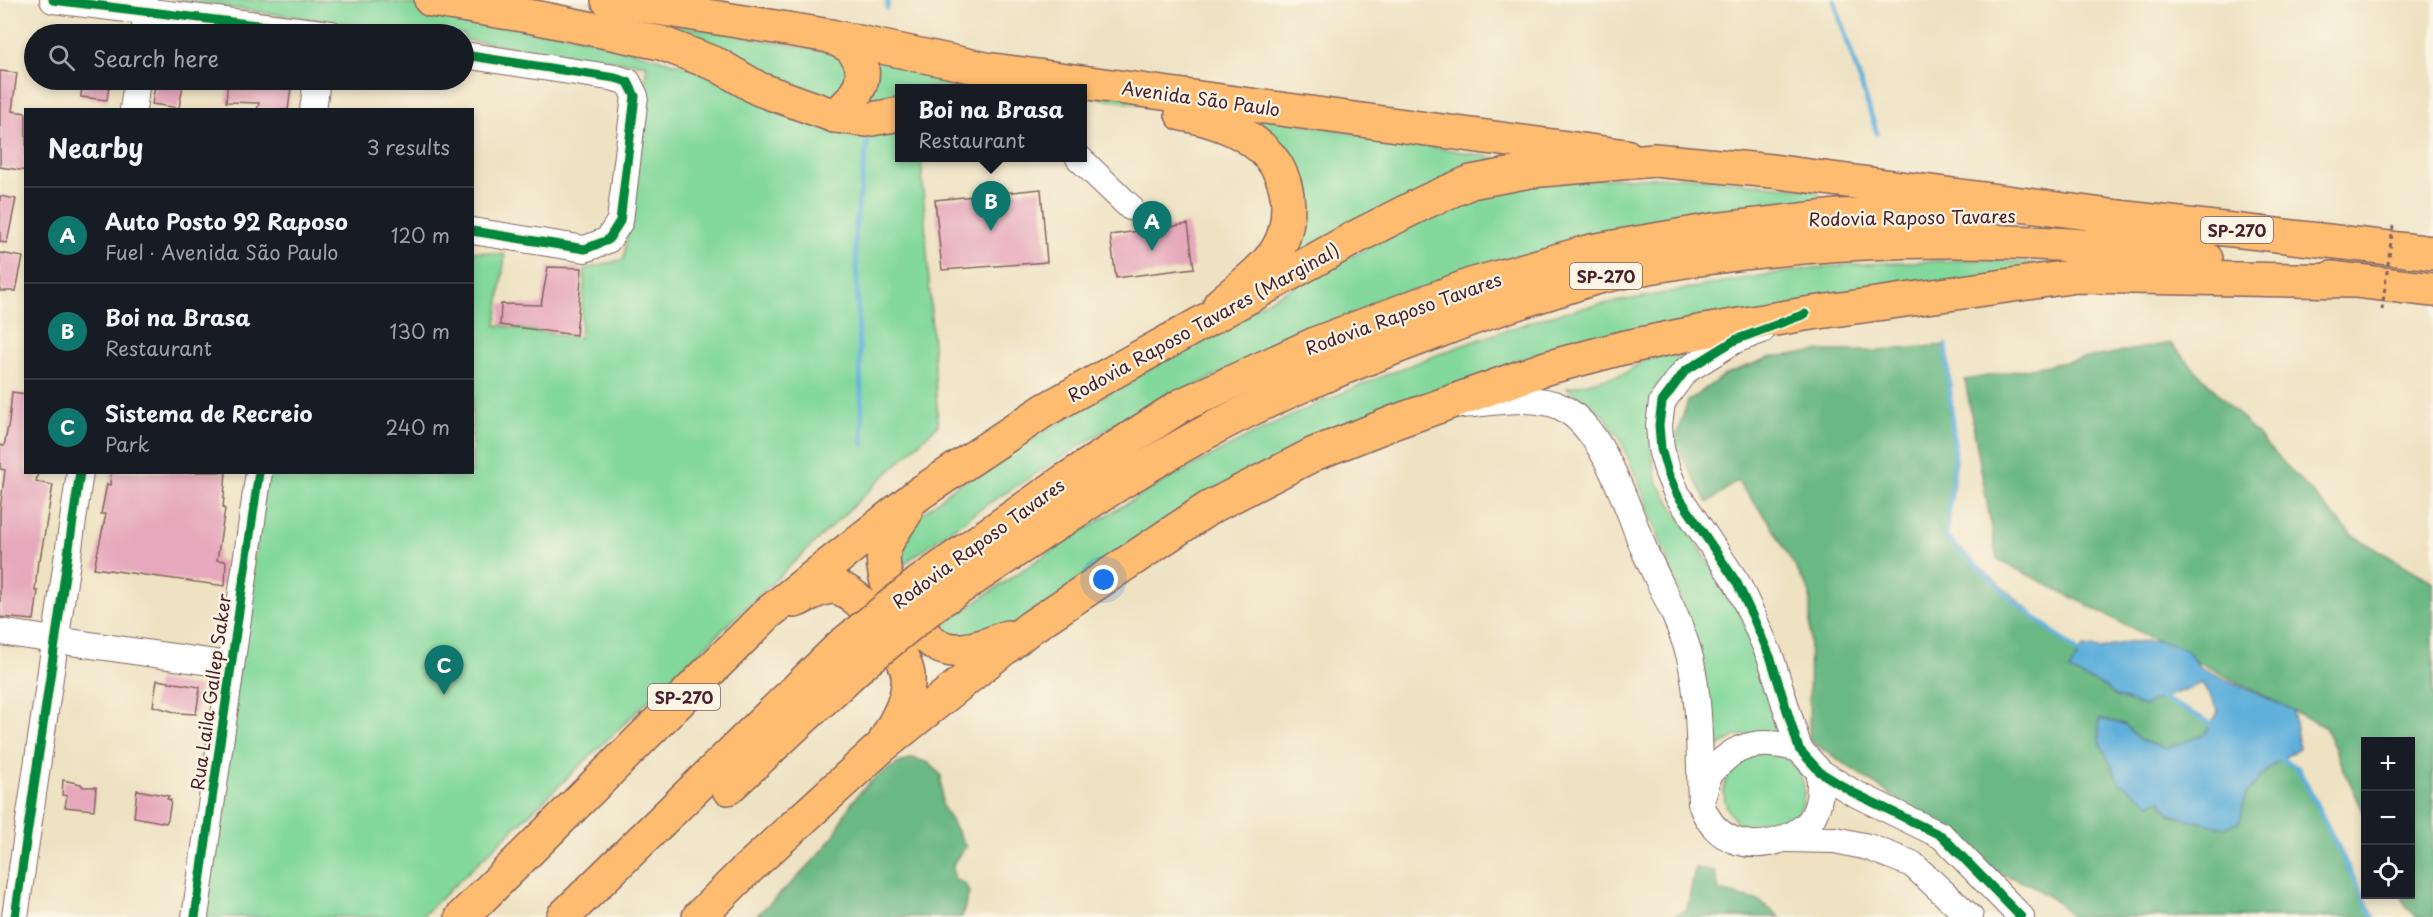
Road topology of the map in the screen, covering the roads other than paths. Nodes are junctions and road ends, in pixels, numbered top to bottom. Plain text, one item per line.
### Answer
1 (53, 0) edge
2 (431, 0) edge
3 (608, 0) edge
4 (145, 22) edge
5 (175, 24) edge
6 (830, 36) junction
7 (474, 57) edge
8 (136, 90) edge
9 (316, 90) edge
10 (1087, 100) edge
11 (133, 108) edge
12 (313, 108) edge
13 (895, 115) edge
14 (835, 117) junction
15 (1654, 160) junction
16 (1082, 162) edge
17 (1130, 207) dead end
18 (2118, 217) junction
19 (474, 231) edge
20 (2433, 253) edge
21 (2352, 281) junction
22 (2433, 290) edge
23 (1805, 314) junction
24 (1197, 325) junction
25 (1438, 407) junction
26 (80, 474) edge
27 (259, 474) edge
28 (920, 493) junction
29 (927, 594) junction
30 (768, 613) junction
31 (1031, 627) junction
32 (0, 632) edge
33 (55, 640) junction
34 (849, 656) junction
35 (230, 665) junction
36 (880, 748) junction
37 (1799, 749) junction
38 (1820, 772) junction
39 (1701, 803) junction
40 (1784, 839) junction
41 (15, 917) edge
42 (195, 917) edge
43 (462, 917) edge
44 (563, 917) edge
45 (592, 917) edge
46 (699, 917) edge
47 (1970, 917) edge
48 (2021, 917) edge

1 - 4 street
2 - 14 main road
3 - 6 main road, Avenida São Paulo
4 - 5 street
6 - 14 main road
6 - 15 main road, Avenida São Paulo
7 - 19 street
8 - 11 street
9 - 12 street
10 - 24 main road, Avenida São Paulo
13 - 14 main road
15 - 18 main road, Rodovia Raposo Tavares (Marginal) / SP-270
15 - 24 main road, Rodovia Raposo Tavares (Marginal) / SP-270
16 - 17 street
18 - 20 main road, Rodovia Raposo Tavares / SP-270
18 - 29 main road, Rodovia Raposo Tavares / SP-270
21 - 22 main road, Rodovia Raposo Tavares / SP-270
21 - 23 main road, SP-270
21 - 29 main road, Rodovia Raposo Tavares / SP-270
23 - 25 main road, SP-270
23 - 37 street
24 - 28 main road, Rodovia Raposo Tavares (Marginal) / SP-270
25 - 31 main road, SP-270
25 - 39 street
26 - 33 street
27 - 35 street, Rua Laila Gallep Saker
28 - 30 main road, Rodovia Raposo Tavares (Marginal) / SP-270
28 - 31 main road
29 - 34 main road, Rodovia Raposo Tavares / SP-270, bridge
30 - 36 main road
30 - 43 main road, Rodovia Raposo Tavares (Marginal) / SP-270
31 - 36 main road, SP-270
32 - 33 street
33 - 35 street
33 - 41 street
34 - 44 main road, Rodovia Raposo Tavares / SP-270
34 - 45 main road, Rodovia Raposo Tavares / SP-270
35 - 42 street, Rua Laila Gallep Saker
36 - 46 main road, SP-270
37 - 38 street
37 - 39 street
38 - 40 street
38 - 48 street
39 - 40 street
40 - 47 street

